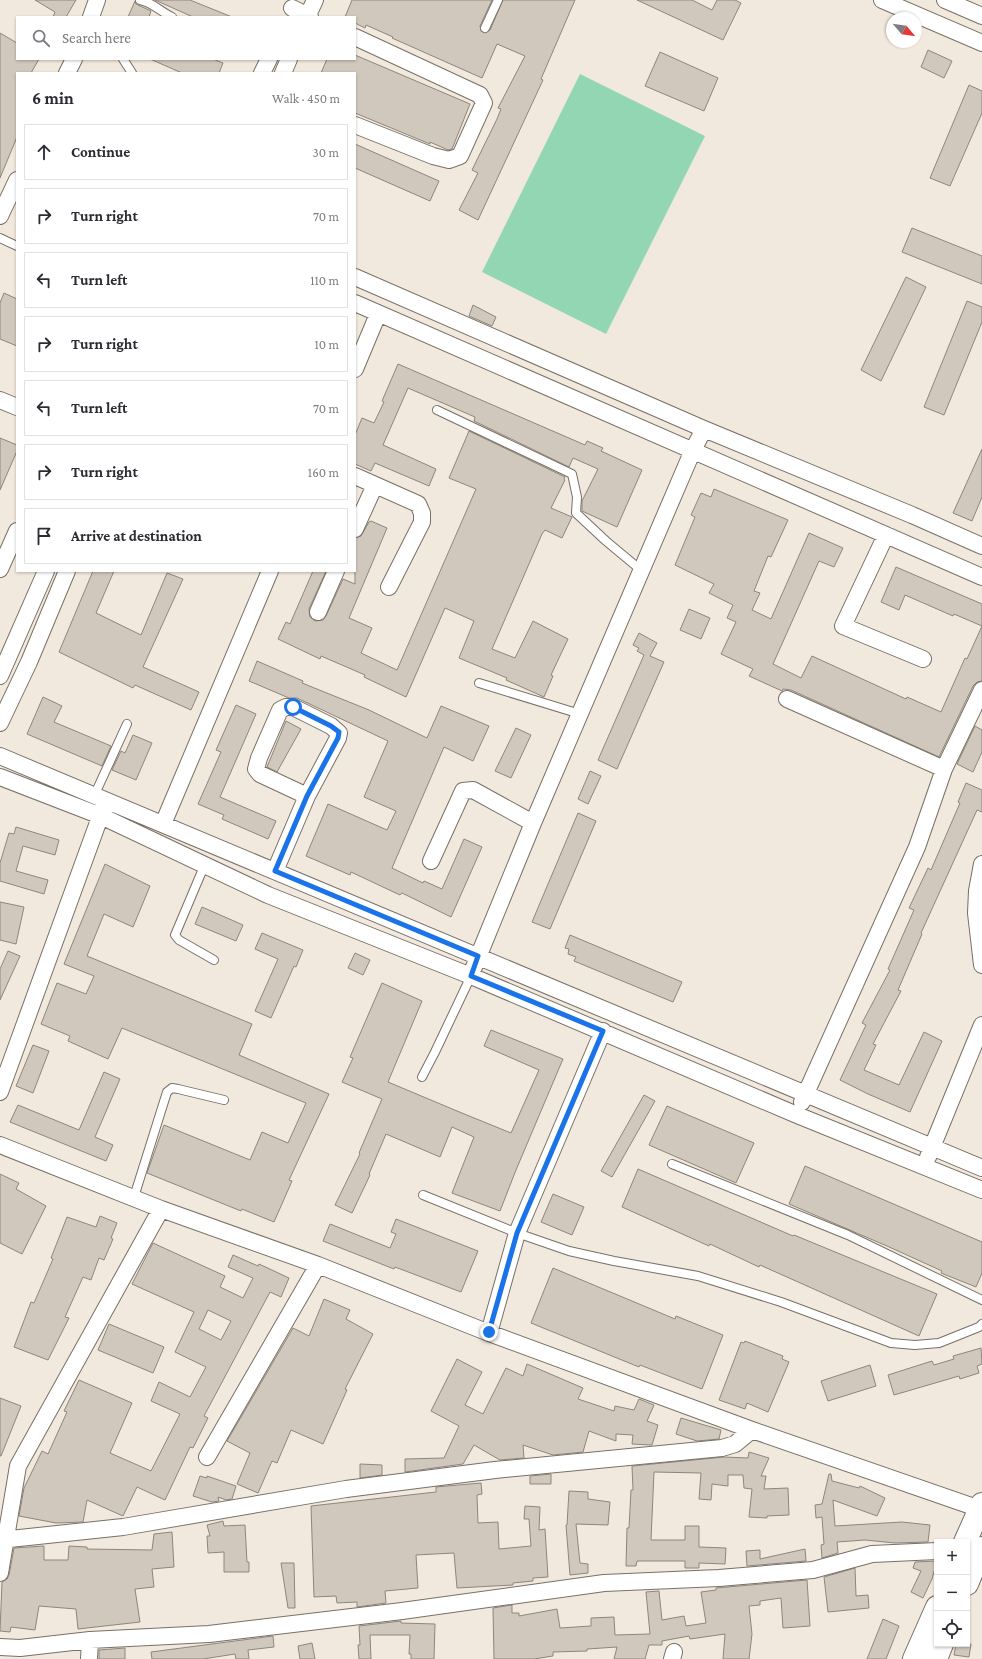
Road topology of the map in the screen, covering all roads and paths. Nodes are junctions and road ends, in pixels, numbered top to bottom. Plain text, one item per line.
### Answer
1 (98, 0) edge
2 (140, 0) edge
3 (315, 0) edge
4 (498, 0) edge
5 (882, 0) edge
6 (945, 0) edge
7 (292, 8) edge
8 (91, 16) edge
9 (170, 16) edge
10 (306, 16) edge
11 (308, 16) edge
12 (982, 16) edge
13 (486, 28) dead end
14 (356, 38) edge
15 (982, 43) edge
16 (74, 60) edge
17 (124, 60) edge
18 (268, 60) edge
19 (289, 60) edge
20 (68, 72) edge
21 (131, 72) edge
22 (262, 72) edge
23 (284, 72) edge
24 (356, 125) edge
25 (16, 182) edge
26 (0, 216) edge
27 (0, 238) edge
28 (16, 246) edge
29 (356, 277) edge
30 (356, 303) edge
31 (378, 314) junction
32 (356, 367) edge
33 (0, 400) edge
34 (16, 407) edge
35 (437, 410) dead end
36 (704, 429) junction
37 (693, 450) junction
38 (356, 476) edge
39 (374, 485) junction
40 (356, 527) edge
41 (16, 533) edge
42 (886, 535) junction
43 (982, 546) edge
44 (0, 569) edge
45 (642, 571) junction
46 (45, 572) edge
47 (67, 572) edge
48 (270, 572) edge
49 (336, 572) edge
50 (982, 577) edge
51 (389, 587) dead end
52 (318, 612) dead end
53 (6, 650) edge
54 (923, 659) dead end
55 (0, 676) edge
56 (479, 683) dead end
57 (982, 690) edge
58 (787, 699) dead end
59 (580, 714) junction
60 (0, 723) edge
61 (127, 724) dead end
62 (0, 756) edge
63 (944, 769) junction
64 (0, 777) edge
65 (307, 796) junction
66 (101, 797) junction
67 (101, 816) junction
68 (533, 823) junction
69 (163, 824) junction
70 (431, 861) dead end
71 (205, 864) junction
72 (982, 864) edge
73 (275, 871) junction
74 (478, 956) junction
75 (214, 960) dead end
76 (982, 965) edge
77 (471, 976) junction
78 (982, 1025) edge
79 (603, 1031) junction
80 (422, 1077) dead end
81 (0, 1092) edge
82 (805, 1094) junction
83 (224, 1100) dead end
84 (797, 1115) junction
85 (0, 1145) edge
86 (932, 1148) junction
87 (672, 1164) dead end
88 (925, 1166) junction
89 (982, 1168) edge
90 (982, 1190) edge
91 (423, 1195) dead end
92 (134, 1197) junction
93 (161, 1208) junction
94 (517, 1233) junction
95 (318, 1265) junction
96 (982, 1300) edge
97 (982, 1324) edge
98 (489, 1332) junction
99 (752, 1430) junction
100 (207, 1457) dead end
101 (981, 1506) edge
102 (967, 1539) edge
103 (2, 1540) edge
104 (982, 1548) edge
105 (934, 1551) edge
106 (0, 1573) edge
107 (970, 1577) edge
108 (935, 1611) edge
109 (90, 1640) junction
110 (0, 1647) edge
111 (941, 1647) edge
112 (21, 1654) edge
113 (89, 1659) edge
114 (914, 1659) edge
115 (936, 1659) edge

1 - 8 street
2 - 9 lane
3 - 11 street
4 - 13 lane
5 - 15 street
6 - 12 street
7 - 10 street
14 - 24 street
16 - 20 street
17 - 21 lane
18 - 22 street
19 - 23 street
25 - 26 street
27 - 28 lane
29 - 36 street
30 - 31 street
31 - 32 street
31 - 37 street
33 - 34 street
35 - 45 lane
36 - 37 street
36 - 43 street
37 - 42 street
37 - 45 street
38 - 39 street
39 - 40 street
39 - 51 street
41 - 44 street
42 - 50 street
42 - 54 street
45 - 59 street
46 - 53 street
47 - 60 street
48 - 69 street
49 - 52 street
53 - 55 street
56 - 59 lane
57 - 63 street
58 - 63 street
59 - 68 street
61 - 66 lane
62 - 66 street
63 - 82 street
64 - 67 street
65 - 65 street
65 - 73 street
66 - 67 street
66 - 69 street
67 - 71 street
67 - 81 street
68 - 70 street
68 - 74 street
69 - 73 street
71 - 75 lane
71 - 77 street
72 - 76 street
73 - 74 street
74 - 77 street
74 - 82 street
77 - 79 street
77 - 80 lane
78 - 86 street
79 - 84 street
79 - 94 street
82 - 84 street
82 - 86 street
83 - 92 lane
84 - 88 street
85 - 92 street
86 - 88 street
86 - 89 street
87 - 96 lane
88 - 90 street
91 - 94 lane
92 - 93 street
93 - 95 street
93 - 103 street
94 - 97 lane
94 - 98 street
95 - 98 street
95 - 100 street
98 - 99 street
99 - 101 street
99 - 103 street
101 - 102 main road
103 - 106 street
104 - 107 main road
105 - 109 street
108 - 114 main road
109 - 112 street
109 - 113 street
110 - 112 street
111 - 115 main road

